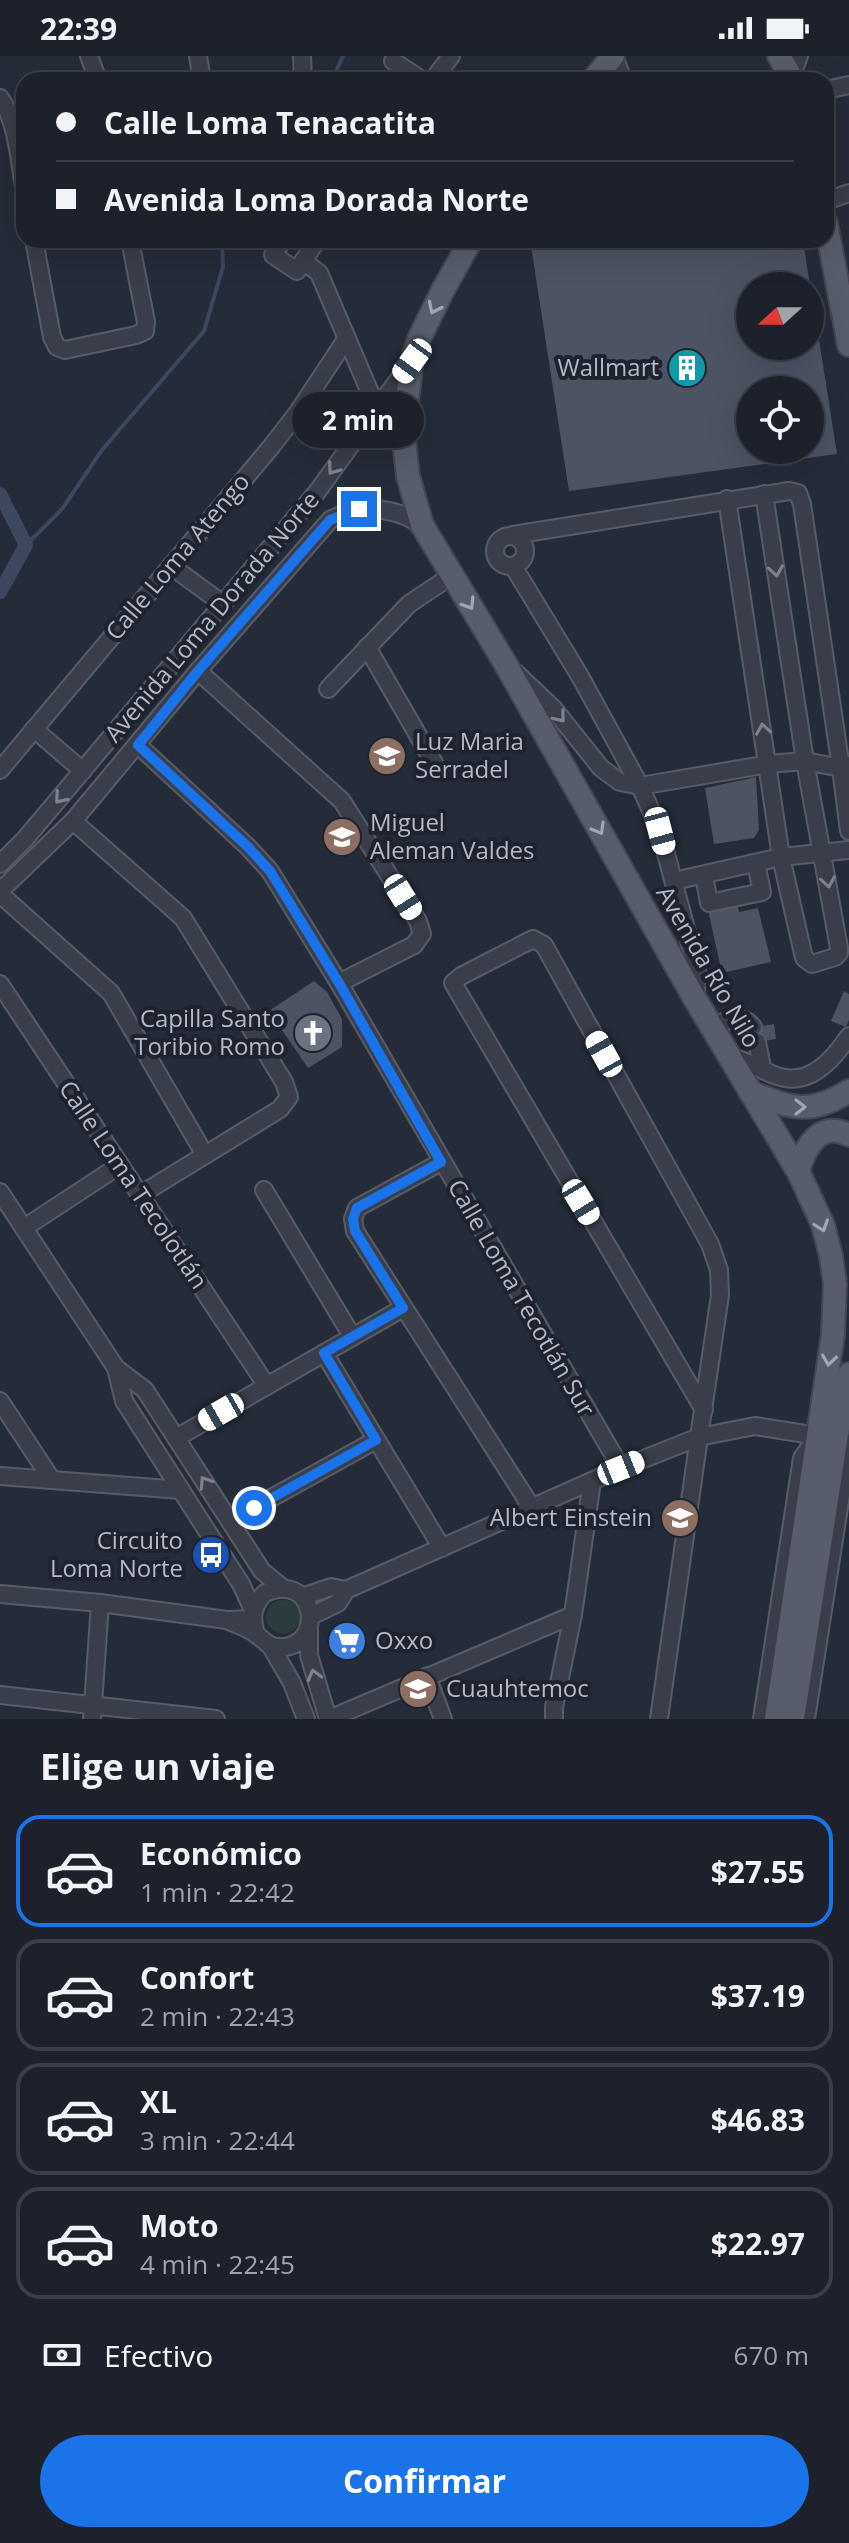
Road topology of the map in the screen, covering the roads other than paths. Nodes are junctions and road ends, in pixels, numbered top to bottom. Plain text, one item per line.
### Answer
1 (614, 56) edge
2 (393, 61) dead end
3 (410, 72) edge
4 (600, 72) edge
5 (0, 98) edge
6 (16, 145) edge
7 (35, 248) edge
8 (132, 248) edge
9 (278, 248) edge
10 (312, 248) edge
11 (467, 248) edge
12 (833, 248) edge
13 (303, 261) junction
14 (845, 287) edge
15 (347, 338) junction
16 (849, 345) edge
17 (412, 361) junction
18 (377, 409) junction
19 (764, 494) junction
20 (727, 499) junction
21 (422, 525) junction
22 (513, 535) junction
23 (171, 566) junction
24 (513, 566) junction
25 (451, 576) junction
26 (223, 604) junction
27 (367, 647) junction
28 (505, 663) junction
29 (198, 671) junction
30 (328, 689) dead end
31 (34, 729) junction
32 (138, 745) junction
33 (805, 761) junction
34 (769, 764) junction
35 (845, 766) edge
36 (437, 768) dead end
37 (0, 770) edge
38 (83, 771) junction
39 (640, 786) junction
40 (73, 821) junction
41 (849, 831) edge
42 (849, 850) edge
43 (823, 853) junction
44 (781, 857) junction
45 (756, 863) junction
46 (0, 864) edge
47 (704, 875) junction
48 (674, 881) junction
49 (0, 892) edge
50 (339, 983) junction
51 (0, 984) edge
52 (695, 999) junction
53 (711, 1026) junction
54 (849, 1036) edge
55 (730, 1057) junction
56 (762, 1067) junction
57 (849, 1091) edge
58 (750, 1092) junction
59 (849, 1135) edge
60 (205, 1155) junction
61 (441, 1162) junction
62 (120, 1165) junction
63 (798, 1171) junction
64 (264, 1190) dead end
65 (140, 1195) junction
66 (2, 1199) edge
67 (24, 1228) junction
68 (403, 1308) junction
69 (352, 1336) junction
70 (324, 1353) junction
71 (116, 1368) junction
72 (849, 1374) edge
73 (267, 1386) junction
74 (0, 1401) edge
75 (704, 1410) junction
76 (818, 1436) junction
77 (699, 1437) junction
78 (176, 1438) junction
79 (376, 1440) junction
80 (849, 1443) edge
81 (621, 1468) junction
82 (0, 1476) edge
83 (52, 1480) junction
84 (592, 1481) junction
85 (181, 1490) junction
86 (532, 1508) junction
87 (230, 1521) junction
88 (442, 1548) junction
89 (284, 1589) junction
90 (346, 1590) junction
91 (0, 1594) edge
92 (302, 1597) junction
93 (100, 1603) junction
94 (573, 1615) junction
95 (254, 1621) junction
96 (310, 1622) junction
97 (270, 1645) junction
98 (427, 1676) junction
99 (0, 1695) edge
100 (92, 1711) edge
101 (216, 1719) edge
102 (306, 1719) edge
103 (328, 1719) edge
104 (443, 1719) edge
105 (554, 1719) edge
106 (659, 1719) edge
107 (762, 1719) edge
108 (776, 1719) edge
109 (793, 1719) edge
110 (806, 1719) edge

1 - 4 main road
2 - 3 street
5 - 6 street
7 - 8 street
9 - 13 street
10 - 13 street
11 -> 17 main road, Avenida Río Nilo
12 - 14 main road
13 - 15 street
14 - 16 main road
15 - 18 street
15 - 23 street, Calle Loma Atengo
17 - 18 street, Avenida Loma Dorada Norte
17 - 21 main road, Avenida Río Nilo
18 -> 26 street, Avenida Loma Dorada Norte
19 - 20 street
19 -> 33 street
19 - 35 street
20 - 22 street
34 -> 20 street
21 - 25 main road, Avenida Río Nilo
21 - 29 street, Avenida Loma Dorada Norte
22 - 24 street
22 - 24 street
23 - 26 street
23 - 31 street, Calle Loma Atengo
24 - 39 street
25 - 27 street
25 -> 28 main road, Avenida Río Nilo
26 - 38 street, Avenida Loma Dorada Norte
27 - 30 street
27 - 36 street
28 -> 39 street
28 -> 52 main road, Avenida Río Nilo
29 - 32 street, Avenida Loma Dorada Norte
29 - 50 street
31 - 37 street, Calle Loma Atengo
31 - 38 street
32 - 40 street, Avenida Loma Dorada Norte
32 - 50 street, Calle Loma Tecotlán Sur
33 - 34 street
33 - 35 street
33 - 43 street
34 - 39 street
34 - 44 street
35 - 41 street
38 -> 46 street, Avenida Loma Dorada Norte
39 - 48 street
40 - 49 street, Avenida Loma Dorada Norte
40 - 60 street
42 - 43 street
43 - 44 street
43 -> 44 street
44 - 45 street
45 - 47 street
45 - 47 street
47 - 48 street
48 - 52 street
49 - 60 street
50 - 61 street, Calle Loma Tecotlán Sur
51 - 62 street, Calle Loma Tecolotlán
52 - 53 main road, Avenida Río Nilo
53 - 55 main road, Avenida Río Nilo
53 - 56 street
54 - 56 street
55 - 56 street
55 - 58 main road, Avenida Río Nilo
58 -> 57 main road
58 - 63 main road, Avenida Río Nilo
59 - 63 main road
60 - 65 street
61 - 68 street
61 - 81 street, Calle Loma Tecotlán Sur
62 - 65 street, Calle Loma Tecolotlán
62 - 67 street
63 -> 76 main road, Avenida Río Nilo
64 - 69 street
65 - 73 street, Calle Loma Tecolotlán
66 - 67 street
67 - 71 street
68 - 69 street
68 - 86 street
69 - 70 street
70 - 73 street
70 - 79 street
71 - 78 street
71 - 85 street
72 - 109 main road
73 - 78 street
74 - 83 street
75 - 75 street
75 - 77 street
76 - 77 street
76 - 107 street
76 - 108 main road, Avenida Río Nilo
77 - 81 street
77 - 106 street
87 -> 78 street
79 - 87 street
79 - 88 street
80 - 110 street
81 - 84 street
82 - 83 street
83 - 85 street
84 - 86 street
84 - 94 street
85 - 95 street
86 - 88 street
87 - 89 street
88 - 90 street
89 - 92 street
89 - 95 street
90 - 92 street
90 - 96 street
91 - 93 street
92 - 96 street
93 - 95 street
93 - 100 street
94 - 98 street
94 - 105 street
95 - 97 street
96 - 97 street
103 -> 96 street
97 - 102 street
98 - 103 street
98 - 104 street
99 - 100 street
100 - 101 street

